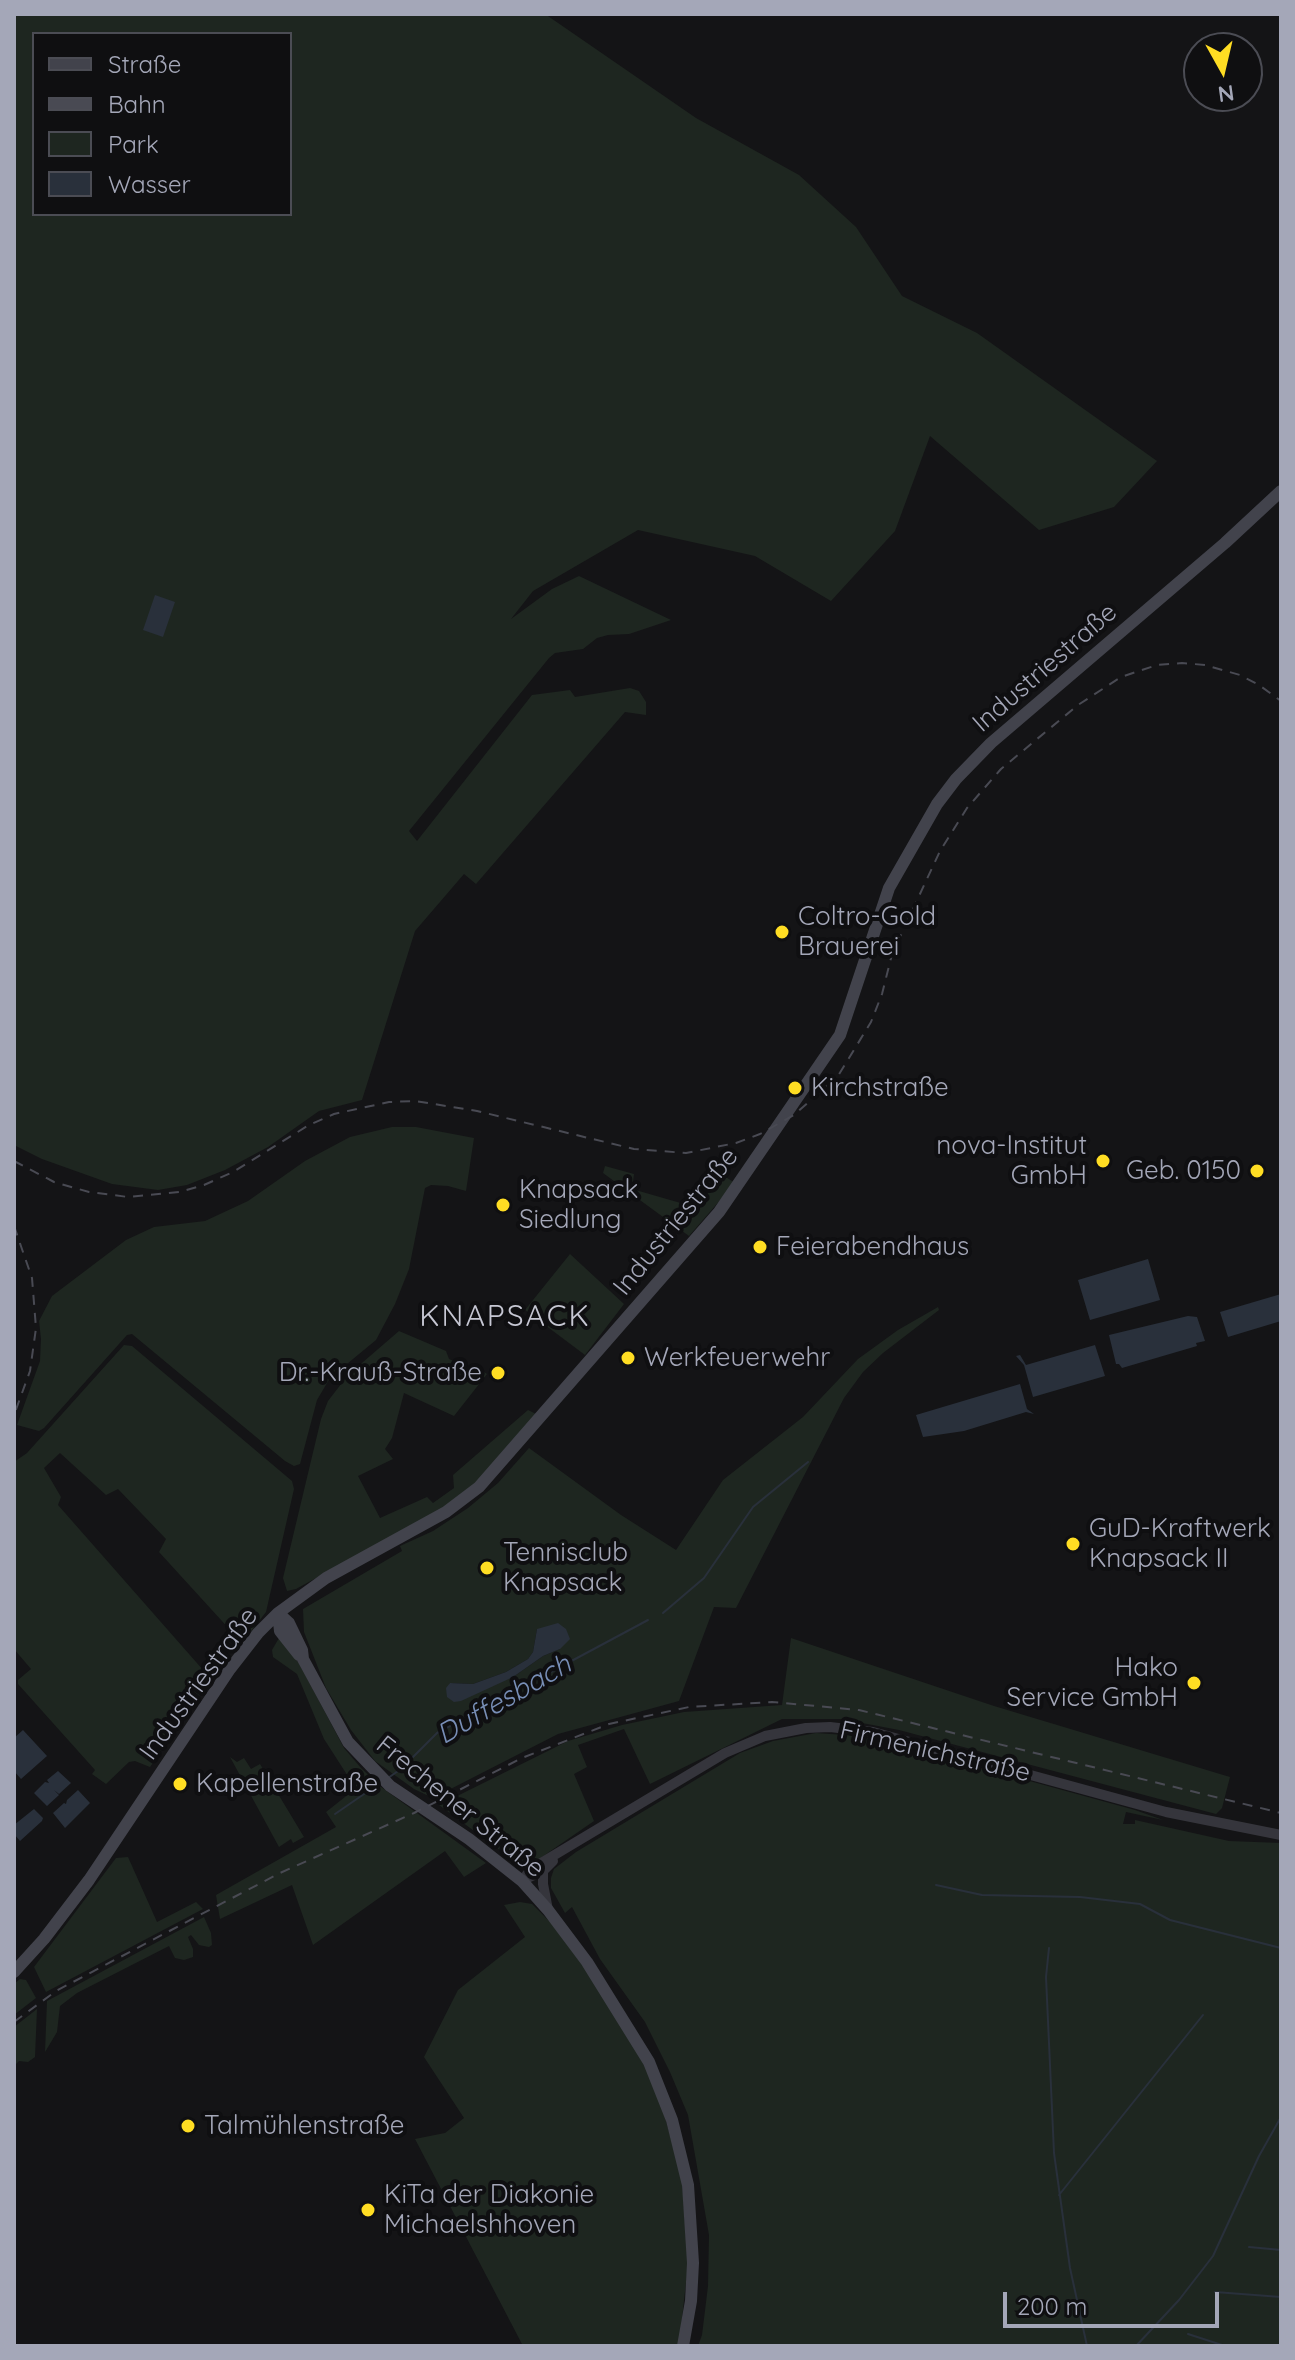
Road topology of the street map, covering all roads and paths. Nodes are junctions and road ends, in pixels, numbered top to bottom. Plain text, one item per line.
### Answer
1 (1281, 491) edge
2 (278, 1613) junction
3 (1281, 1835) edge
4 (564, 1849) junction
5 (543, 1871) junction
6 (522, 1881) junction
7 (548, 1910) junction
8 (14, 1972) edge
9 (683, 2346) edge

1 - 2 main road, Industriestraße
2 - 6 main road, Frechener Straße
2 - 8 main road, Industriestraße
3 - 4 street, Firmenichstraße
4 - 5 street, Firmenichstraße
4 - 6 street, Firmenichstraße
5 - 6 street, Firmenichstraße
5 - 7 street
6 - 7 main road, Frechener Straße
7 - 9 main road, Frechener Straße

